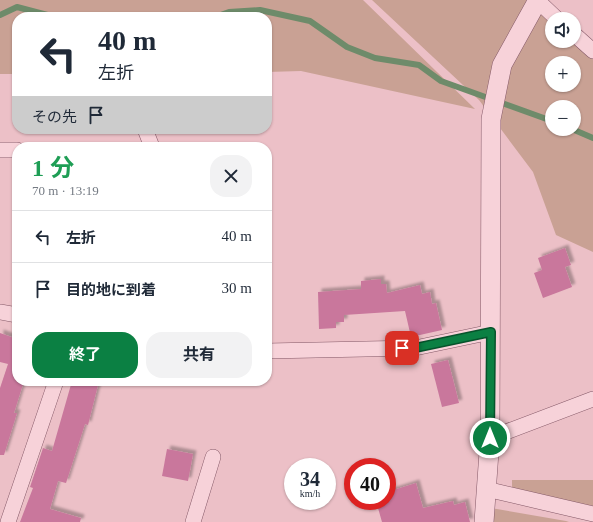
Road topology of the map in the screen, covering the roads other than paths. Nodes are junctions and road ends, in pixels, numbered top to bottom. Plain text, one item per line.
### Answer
1 (538, 1) edge
2 (550, 12) edge
3 (581, 40) edge
4 (593, 51) edge
5 (0, 150) edge
6 (12, 150) edge
7 (0, 312) edge
8 (12, 314) edge
9 (491, 332) junction
10 (272, 350) edge
11 (54, 386) edge
12 (593, 399) edge
13 (490, 438) junction
14 (213, 458) dead end
15 (486, 489) junction
16 (593, 514) edge
17 (8, 522) edge
18 (193, 522) edge
19 (484, 522) edge

1 - 2 street
1 - 9 street
3 - 4 street
5 - 6 street
7 - 8 street
9 - 10 street
9 - 13 street
11 - 17 street
12 - 13 street
13 - 15 street
14 - 18 street
15 - 16 street
15 - 19 street

